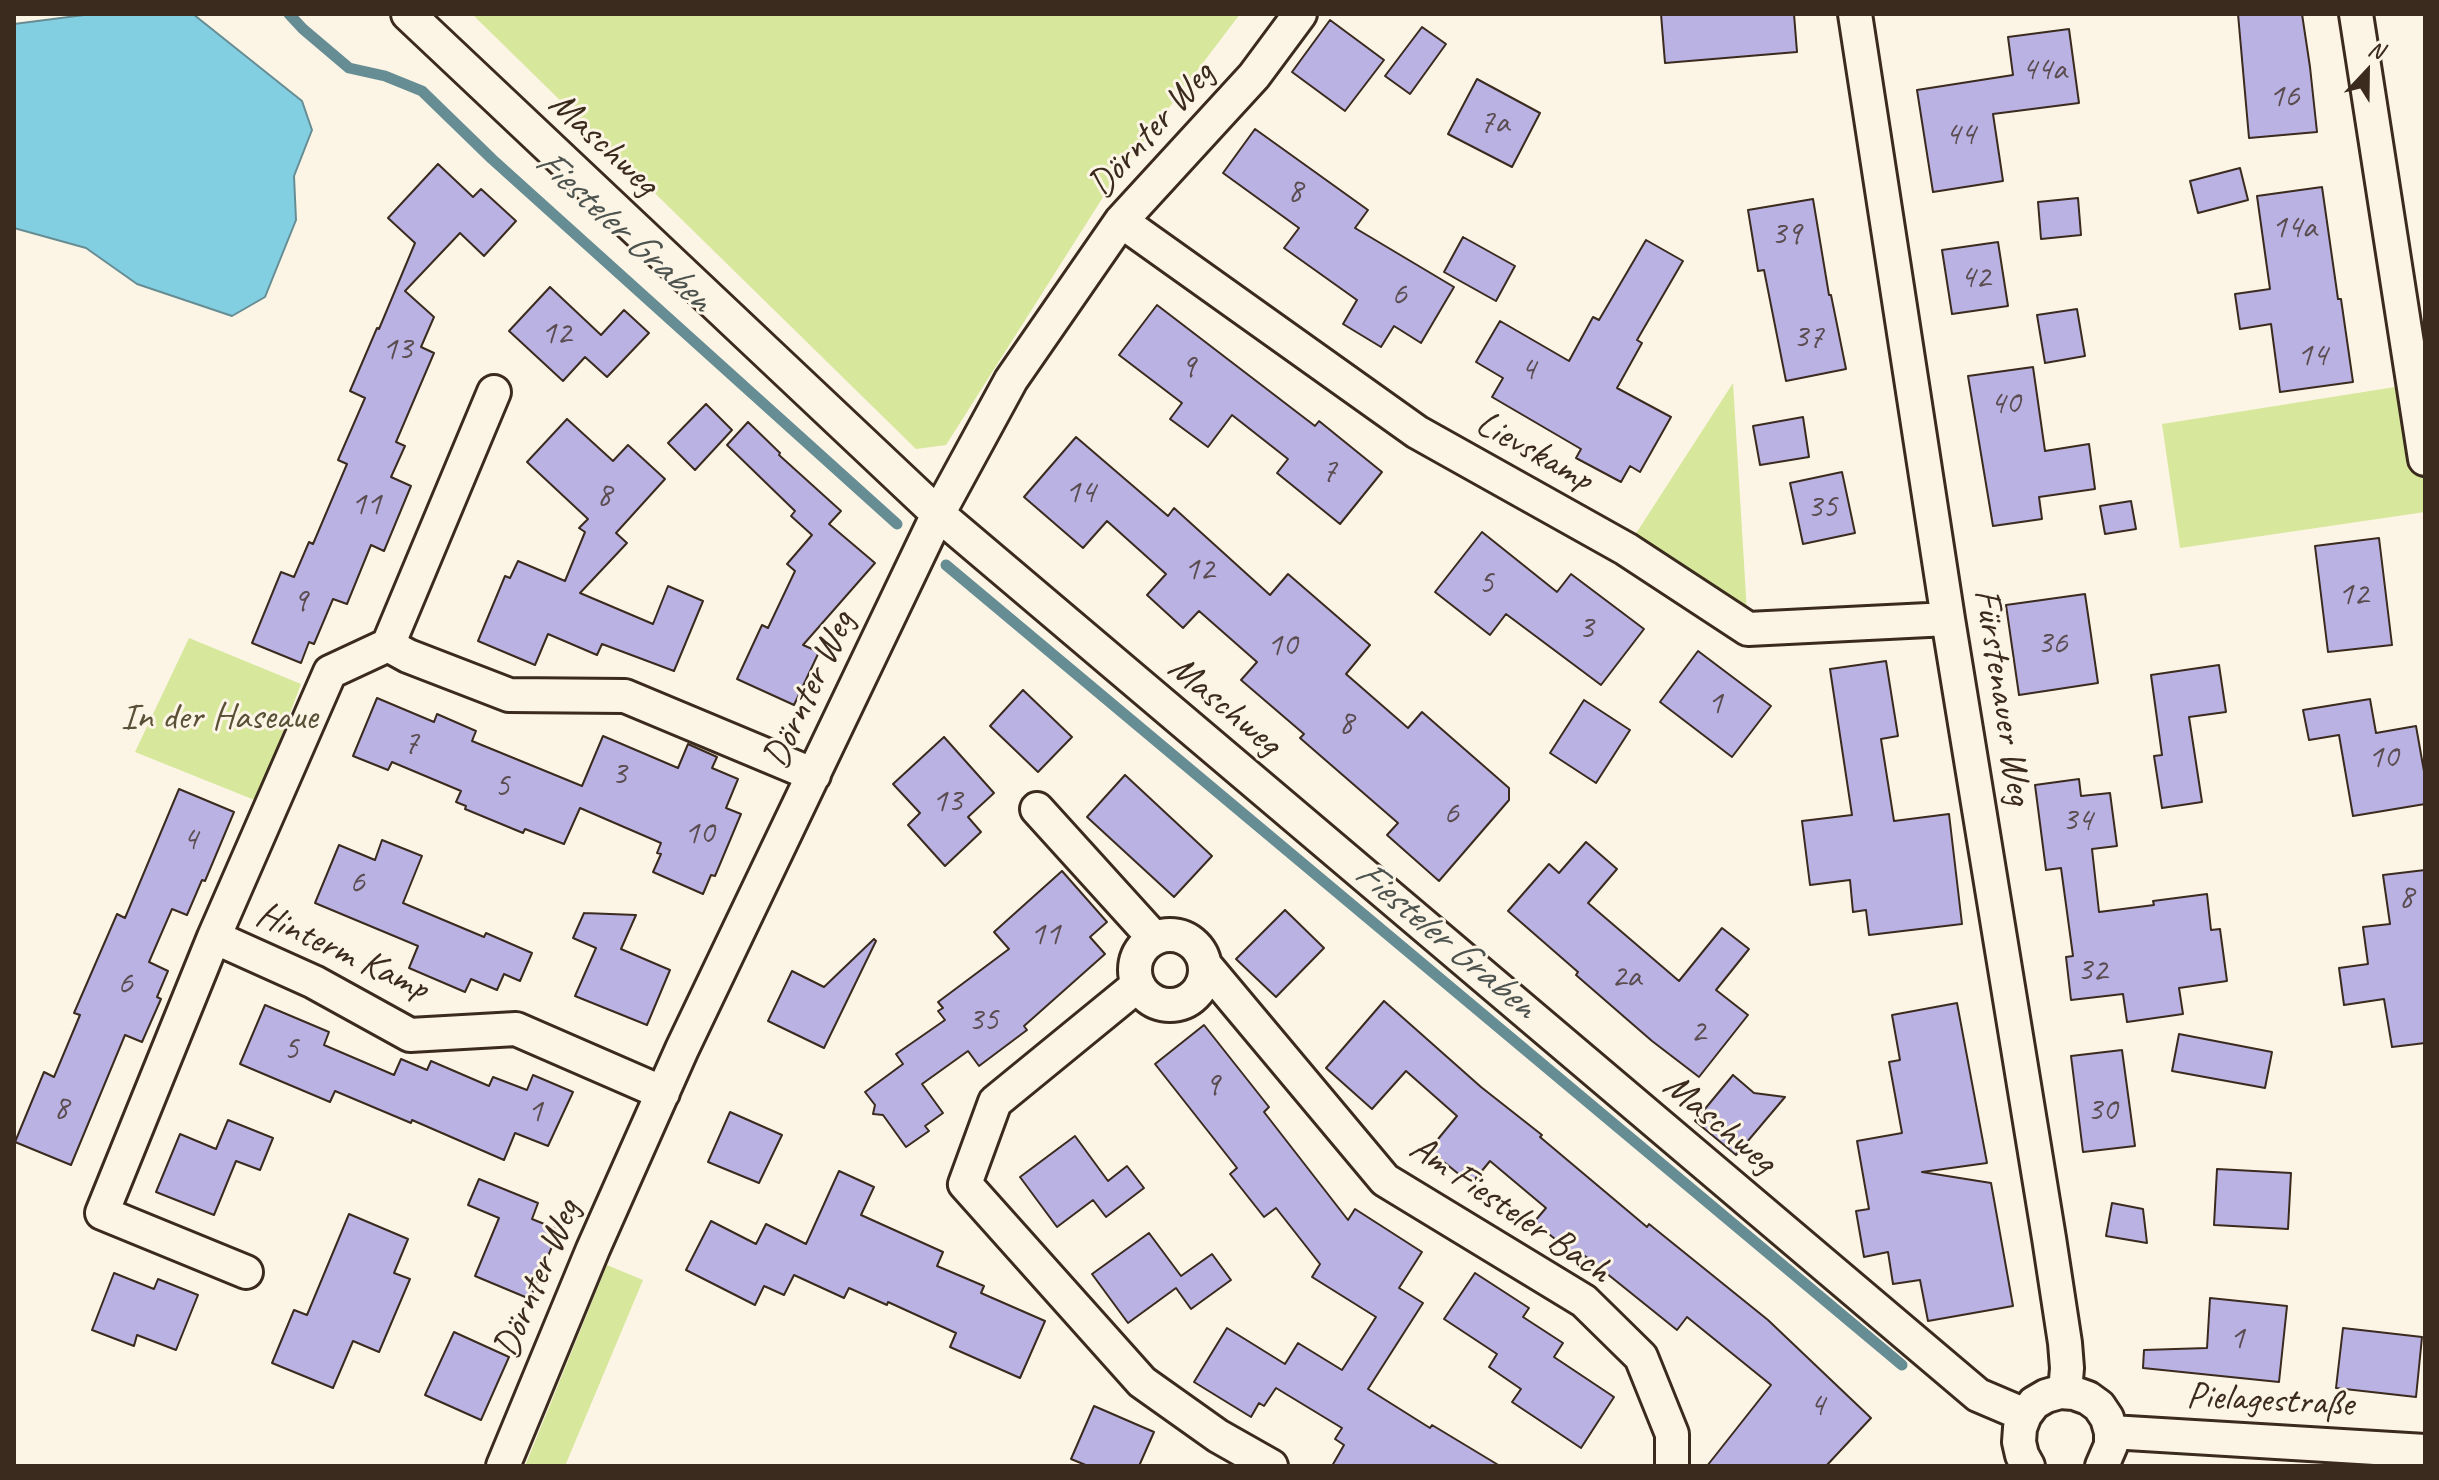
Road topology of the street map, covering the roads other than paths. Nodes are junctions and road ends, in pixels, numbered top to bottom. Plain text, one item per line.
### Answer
1 (408, 14) edge
2 (1300, 14) edge
3 (1855, 14) edge
4 (2356, 14) edge
5 (1121, 221) junction
6 (494, 392) dead end
7 (2425, 459) edge
8 (938, 514) junction
9 (1948, 619) junction
10 (388, 645) junction
11 (814, 775) junction
12 (1037, 809) dead end
13 (214, 937) junction
14 (1154, 938) junction
15 (1205, 965) junction
16 (1138, 985) junction
17 (663, 1093) junction
18 (246, 1272) dead end
19 (2065, 1392) junction
20 (2025, 1415) junction
21 (2111, 1432) junction
22 (2425, 1451) edge
23 (2016, 1462) edge
24 (503, 1466) edge
25 (1271, 1466) edge
26 (1672, 1466) edge
27 (2102, 1466) edge

1 - 8 street, Maschweg
2 - 5 street, Dörnter Weg
3 - 9 street, Fürstenauer Weg
4 - 7 street
5 - 8 street, Dörnter Weg
5 - 9 street, Lievskamp
6 - 10 street
8 - 11 street, Dörnter Weg
8 - 20 street, Maschweg
9 - 19 street, Fürstenauer Weg
10 - 11 street
10 - 13 street
11 - 17 street, Dörnter Weg
12 - 14 street
13 - 17 street, Hinterm Kamp
13 - 18 street
14 - 15 street
14 - 16 street
15 - 16 street
15 - 26 street, Am Fiesteler Bach
16 - 25 street
17 - 24 street, Dörnter Weg
19 - 20 street
19 - 21 street
20 - 23 street
21 - 22 street, Pielagestraße
21 - 27 street

